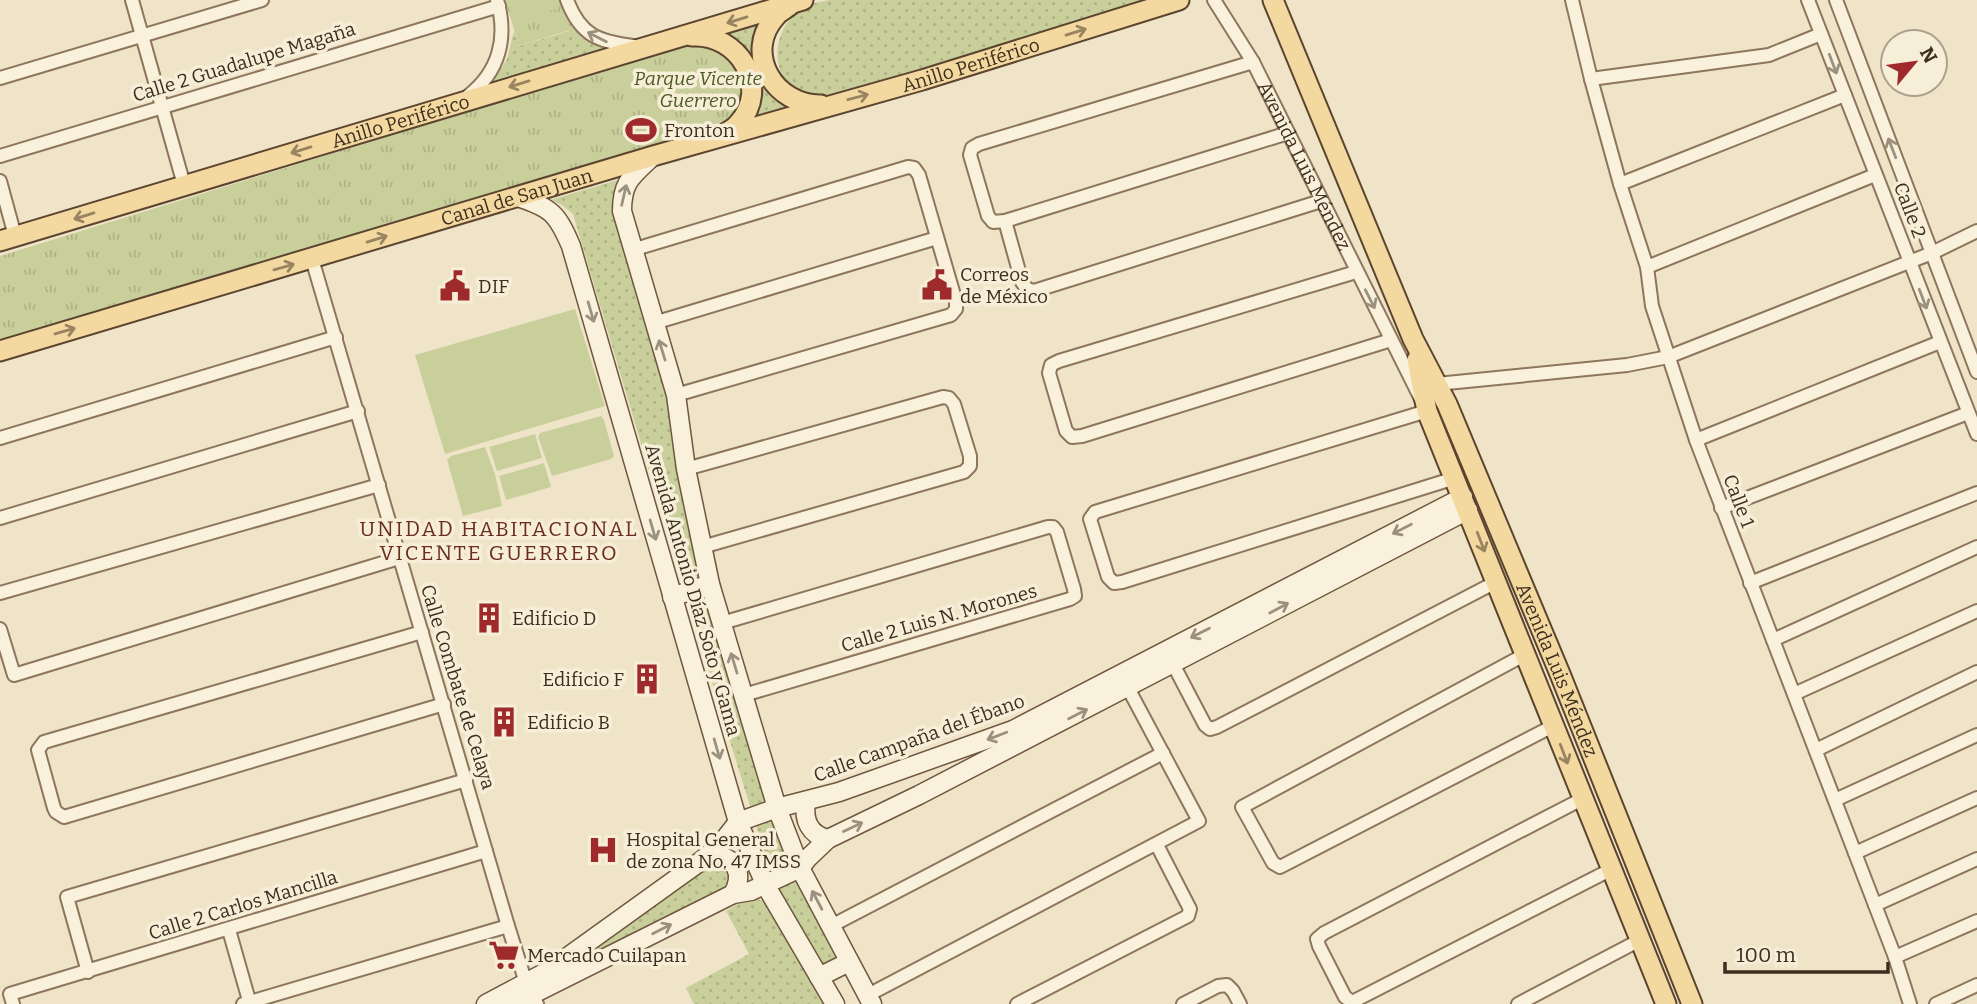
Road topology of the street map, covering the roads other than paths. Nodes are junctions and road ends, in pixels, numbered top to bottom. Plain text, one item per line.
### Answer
1 (132, 0) edge
2 (262, 0) edge
3 (567, 0) edge
4 (1179, 0) edge
5 (1214, 0) edge
6 (1273, 0) edge
7 (1572, 0) edge
8 (1808, 0) edge
9 (1836, 0) edge
10 (798, 2) edge
11 (498, 3) edge
12 (1821, 34) junction
13 (141, 36) junction
14 (680, 37) junction
15 (645, 48) junction
16 (1253, 62) junction
17 (0, 78) edge
18 (1591, 79) junction
19 (1845, 96) junction
20 (461, 101) junction
21 (829, 105) junction
22 (161, 107) junction
23 (1288, 133) junction
24 (722, 137) junction
25 (0, 156) edge
26 (653, 156) junction
27 (1875, 175) junction
28 (0, 181) edge
29 (1620, 184) junction
30 (184, 185) junction
31 (518, 197) junction
32 (1321, 201) junction
33 (999, 221) junction
34 (1977, 231) edge
35 (937, 238) junction
36 (8, 239) edge
37 (632, 250) junction
38 (1932, 253) junction
39 (312, 259) junction
40 (1909, 262) junction
41 (1647, 267) junction
42 (1356, 272) junction
43 (653, 323) junction
44 (336, 337) junction
45 (1413, 339) junction
46 (1391, 340) junction
47 (1940, 342) junction
48 (0, 351) edge
49 (1668, 357) junction
50 (1977, 372) edge
51 (1437, 384) junction
52 (676, 396) junction
53 (358, 411) junction
54 (1427, 411) junction
55 (1968, 413) junction
56 (1977, 434) edge
57 (0, 438) edge
58 (1696, 440) junction
59 (686, 470) junction
60 (1455, 478) junction
61 (379, 485) junction
62 (1977, 493) edge
63 (1465, 504) junction
64 (1721, 508) junction
65 (0, 518) edge
66 (702, 547) junction
67 (1977, 547) edge
68 (399, 558) junction
69 (1496, 582) junction
70 (1750, 583) junction
71 (710, 584) junction
72 (4, 592) edge
73 (672, 597) junction
74 (1977, 611) edge
75 (722, 623) junction
76 (0, 629) edge
77 (422, 632) junction
78 (1773, 640) junction
79 (1524, 655) junction
80 (1173, 664) junction
81 (1977, 672) edge
82 (1128, 688) junction
83 (1794, 694) junction
84 (744, 695) junction
85 (444, 704) junction
86 (1553, 726) junction
87 (1977, 735) edge
88 (1816, 750) junction
89 (1163, 753) junction
90 (466, 780) junction
91 (1977, 798) edge
92 (1581, 799) junction
93 (1835, 800) junction
94 (806, 802) junction
95 (777, 808) junction
96 (737, 822) junction
97 (828, 839) junction
98 (1157, 845) junction
99 (486, 851) junction
100 (1855, 853) junction
101 (711, 854) junction
102 (1977, 859) edge
103 (800, 868) junction
104 (1610, 870) junction
105 (766, 886) junction
106 (733, 894) junction
107 (1875, 905) junction
108 (1977, 921) edge
109 (508, 926) junction
110 (831, 926) junction
111 (229, 930) junction
112 (1640, 940) junction
113 (1895, 957) junction
114 (849, 962) junction
115 (88, 972) junction
116 (819, 977) junction
117 (1976, 990) edge
118 (532, 994) edge
119 (11, 999) edge
120 (870, 1000) edge
121 (248, 1003) edge
122 (1687, 1003) edge
123 (486, 1004) edge
124 (513, 1004) edge
125 (835, 1004) edge
126 (1017, 1004) edge
127 (1183, 1004) edge
128 (1240, 1004) edge
129 (1518, 1004) edge
130 (1666, 1004) edge
131 (1910, 1004) edge
132 (1936, 1004) edge

1 - 13 street
2 - 13 street
15 -> 3 street
21 -> 4 main road, Anillo Periférico
5 - 16 street, Avenida Luis Méndez
6 - 45 main road, Avenida Luis Méndez
7 - 18 street, Calle 1
8 - 12 street, Calle 2
38 -> 9 street, Calle 2
10 -> 14 main road, Anillo Periférico
10 - 21 main road
11 - 20 street
11 - 22 street, Calle 2 Guadalupe Magaña
12 - 18 street
12 -> 19 street, Calle 2
13 - 17 street
13 - 22 street
14 - 15 main road, Anillo Periférico
14 - 24 main road
15 -> 20 main road, Anillo Periférico
16 - 23 street, Avenida Luis Méndez
16 - 33 street
18 - 29 street, Calle 1
19 - 27 street, Calle 2
19 - 29 street
20 -> 30 main road, Anillo Periférico
21 - 24 main road, Anillo Periférico
22 - 25 street, Calle 2 Guadalupe Magaña
22 - 30 street
23 - 32 street, Avenida Luis Méndez
23 - 33 street
24 - 26 main road, Canal de San Juan
26 - 31 main road, Canal de San Juan
37 -> 26 street, Avenida Antonio Díaz Soto y Gama
27 - 40 street, Calle 2
27 - 41 street
28 - 36 street
29 - 41 street, Calle 1
30 -> 36 main road, Anillo Periférico
39 -> 31 main road, Canal de San Juan
31 -> 73 street, Avenida Antonio Díaz Soto y Gama
32 - 33 street
32 - 42 street, Avenida Luis Méndez
34 - 38 street
35 - 37 street
35 - 43 street
35 - 52 street
37 - 43 street, Avenida Antonio Díaz Soto y Gama
38 - 40 street
38 - 50 street, Calle 2
39 - 44 street, Calle Combate de Celaya
48 -> 39 main road
40 -> 47 street, Calle 2
40 - 49 street
41 - 49 street, Calle 1
42 -> 46 street, Avenida Luis Méndez
42 - 46 street
52 -> 43 street, Avenida Antonio Díaz Soto y Gama
44 - 53 street, Calle Combate de Celaya
44 - 57 street
45 - 51 main road, Avenida Luis Méndez
45 - 54 main road, Avenida Luis Méndez
46 - 54 street, Avenida Luis Méndez
47 - 55 street, Calle 2
47 - 58 street
49 - 51 street
49 - 58 street, Calle 1
51 - 122 main road, Avenida Luis Méndez
52 - 59 street, Avenida Antonio Díaz Soto y Gama
53 - 61 street, Calle Combate de Celaya
53 - 65 street
54 - 60 main road, Avenida Luis Méndez
54 - 60 street
55 - 56 street, Calle 2
55 - 64 street
58 - 64 street, Calle 1
59 - 66 street, Avenida Antonio Díaz Soto y Gama
59 - 66 street
60 - 63 main road, Avenida Luis Méndez
61 - 68 street, Calle Combate de Celaya
61 - 72 street
62 - 70 street
63 -> 69 main road, Avenida Luis Méndez
80 -> 63 street, Calle Campaña del Ébano
63 -> 94 street, Calle Campaña del Ébano
64 - 70 street, Calle 1
66 - 71 street, Avenida Antonio Díaz Soto y Gama
67 - 78 street
68 - 76 street
68 - 77 street, Calle Combate de Celaya
69 - 79 main road, Avenida Luis Méndez
69 - 80 street
70 - 78 street, Calle 1
71 - 73 street
71 - 75 street, Avenida Antonio Díaz Soto y Gama
73 -> 96 street, Avenida Antonio Díaz Soto y Gama
74 - 83 street
84 -> 75 street, Avenida Antonio Díaz Soto y Gama
75 - 84 street, Calle 2 Luis N. Morones
77 - 85 street, Calle Combate de Celaya
77 - 85 street
78 - 83 street, Calle 1
79 - 86 main road, Avenida Luis Méndez
79 - 86 street
80 - 82 street, Calle Campaña del Ébano
81 - 88 street
82 - 89 street
97 -> 82 street, Calle Campaña del Ébano
83 - 88 street, Calle 1
84 - 95 street, Avenida Antonio Díaz Soto y Gama
85 - 90 street, Calle Combate de Celaya
86 -> 92 main road, Avenida Luis Méndez
87 - 93 street
88 - 93 street, Calle 1
89 - 98 street
89 - 110 street
90 - 99 street, Calle Combate de Celaya
90 - 115 street
91 - 100 street
92 - 104 main road, Avenida Luis Méndez
92 - 104 street
93 - 100 street, Calle 1
94 - 95 street, Calle Campaña del Ébano
94 - 97 street
95 - 96 street, Calle Campaña del Ébano
95 - 103 street, Avenida Antonio Díaz Soto y Gama
96 - 101 street, Calle Campaña del Ébano
96 - 105 street, Avenida Antonio Díaz Soto y Gama
97 - 103 street, Calle Campaña del Ébano
98 - 120 street
98 - 126 street
99 - 109 street, Calle Combate de Celaya
99 - 111 street, Calle 2 Carlos Mancilla
100 - 107 street, Calle 1
101 - 106 street
101 - 118 street, Calle Campaña del Ébano
102 - 107 street
103 - 105 street, Calle Campaña del Ébano
110 -> 103 street, Avenida Antonio Díaz Soto y Gama
104 - 112 main road, Avenida Luis Méndez
105 - 106 street, Calle Campaña del Ébano
105 - 116 street, Avenida Antonio Díaz Soto y Gama
118 -> 106 street, Calle Campaña del Ébano
107 - 113 street, Calle 1
108 - 113 street
109 - 118 street, Calle Combate de Celaya
109 - 121 street
110 - 114 street, Avenida Antonio Díaz Soto y Gama
111 - 115 street, Calle 2 Carlos Mancilla
111 - 121 street
112 - 129 street
112 - 130 main road, Avenida Luis Méndez
113 - 131 street, Calle 1
114 - 116 street
114 - 120 street, Avenida Antonio Díaz Soto y Gama
115 - 119 street, Calle 2 Carlos Mancilla
116 - 125 street, Avenida Antonio Díaz Soto y Gama
117 - 132 street
118 - 123 street, Calle Campaña del Ébano
118 - 124 street, Calle Campaña del Ébano
127 - 128 street

